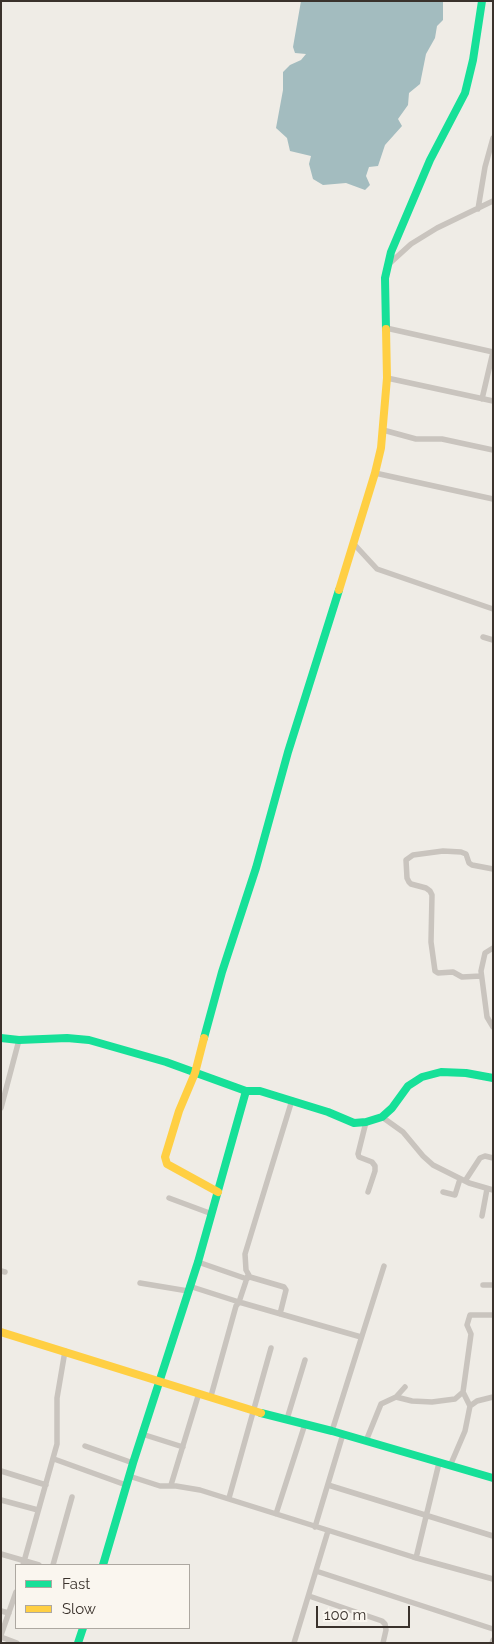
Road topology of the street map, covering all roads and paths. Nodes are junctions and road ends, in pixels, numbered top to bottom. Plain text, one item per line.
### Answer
1 (482, 1) edge
2 (493, 138) edge
3 (493, 200) edge
4 (478, 209) junction
5 (388, 264) junction
6 (386, 328) junction
7 (493, 352) edge
8 (387, 378) junction
9 (482, 399) junction
10 (493, 401) edge
11 (383, 430) junction
12 (493, 450) edge
13 (375, 473) junction
14 (493, 499) edge
15 (353, 543) junction
16 (493, 609) edge
17 (484, 637) dead end
18 (493, 640) edge
19 (493, 868) edge
20 (493, 948) edge
21 (481, 976) junction
22 (493, 1027) edge
23 (1, 1038) edge
24 (19, 1040) junction
25 (195, 1073) junction
26 (493, 1078) edge
27 (246, 1091) junction
28 (292, 1100) junction
29 (1, 1108) edge
30 (382, 1117) junction
31 (366, 1122) junction
32 (493, 1158) edge
33 (463, 1180) junction
34 (490, 1189) edge
35 (218, 1192) junction
36 (368, 1192) dead end
37 (443, 1192) dead end
38 (169, 1198) dead end
39 (212, 1214) junction
40 (482, 1216) dead end
41 (198, 1262) junction
42 (384, 1266) dead end
43 (247, 1277) junction
44 (140, 1283) dead end
45 (493, 1284) edge
46 (483, 1285) dead end
47 (189, 1288) junction
48 (239, 1302) junction
49 (280, 1314) junction
50 (493, 1315) edge
51 (1, 1332) edge
52 (361, 1337) junction
53 (271, 1348) dead end
54 (65, 1351) junction
55 (305, 1360) dead end
56 (160, 1382) junction
57 (405, 1387) dead end
58 (463, 1392) junction
59 (199, 1393) junction
60 (211, 1396) junction
61 (396, 1397) junction
62 (493, 1397) edge
63 (470, 1406) junction
64 (255, 1411) junction
65 (287, 1419) junction
66 (305, 1424) junction
67 (332, 1430) junction
68 (142, 1434) junction
69 (343, 1434) junction
70 (366, 1441) junction
71 (85, 1446) dead end
72 (183, 1447) junction
73 (54, 1459) junction
74 (440, 1462) junction
75 (133, 1463) junction
76 (450, 1466) junction
77 (1, 1471) edge
78 (129, 1476) junction
79 (493, 1478) edge
80 (46, 1485) junction
81 (126, 1485) junction
82 (172, 1485) junction
83 (328, 1485) junction
84 (72, 1497) dead end
85 (229, 1498) junction
86 (1, 1500) edge
87 (38, 1510) junction
88 (276, 1514) junction
89 (427, 1516) junction
90 (315, 1527) junction
91 (328, 1531) junction
92 (493, 1536) edge
93 (1, 1554) edge
94 (416, 1558) junction
95 (24, 1563) edge
96 (53, 1564) edge
97 (103, 1564) edge
98 (316, 1572) junction
99 (493, 1579) edge
100 (15, 1595) edge
101 (309, 1596) junction
102 (1, 1611) edge
103 (9, 1613) junction
104 (83, 1629) edge
105 (493, 1629) edge
106 (1, 1636) edge
107 (17, 1643) edge
108 (78, 1643) edge
109 (294, 1643) edge
110 (384, 1643) edge

1 - 5 street
2 - 4 street
3 - 4 street
4 - 5 street
5 - 6 street
6 - 7 street
6 - 8 street
7 - 9 street
8 - 9 street
8 - 11 street
9 - 10 street
11 - 12 street
11 - 13 street
13 - 14 street
13 - 15 street
15 - 16 street
15 - 25 street
17 - 18 street
19 - 21 street
20 - 21 street
21 - 22 street
23 - 24 street
24 - 25 street
24 - 29 street
25 - 27 street
25 - 35 street
26 - 30 street
27 - 28 street
27 - 35 street
28 - 31 street
28 - 43 street
30 - 31 street
30 - 33 street
31 - 36 street
32 - 33 street
33 - 34 street
33 - 37 street
34 - 40 street
35 - 39 street
38 - 39 street
39 - 41 street
41 - 43 street
41 - 47 street
42 - 52 street
43 - 48 street
43 - 49 street
44 - 47 street
45 - 46 street
47 - 48 street
47 - 56 street
48 - 49 street
48 - 60 street
49 - 52 street
50 - 58 street
51 - 54 street
52 - 67 street
53 - 64 street
54 - 56 street
54 - 73 street
55 - 65 street
56 - 59 street
56 - 68 street
57 - 61 street
58 - 61 street
58 - 63 street
59 - 60 street
59 - 72 street
60 - 64 street
61 - 70 street
62 - 63 street
63 - 76 street
64 - 65 street
64 - 85 street
65 - 66 street
66 - 67 street
66 - 88 street
67 - 69 street
68 - 72 street
68 - 75 street
69 - 70 street
69 - 83 street
70 - 74 street
71 - 75 street
72 - 82 street
73 - 80 street
73 - 81 street
74 - 76 street
74 - 89 street
75 - 78 street
76 - 79 street
77 - 80 street
78 - 81 street
78 - 82 street
80 - 87 street
81 - 97 street
82 - 85 street
83 - 89 street
83 - 90 street
84 - 96 street
85 - 88 street
86 - 87 street
87 - 95 street
88 - 90 street
89 - 92 street
89 - 94 street
90 - 91 street
91 - 94 street
91 - 98 street
93 - 95 street
94 - 99 street
98 - 101 street
98 - 105 street
100 - 103 street
101 - 109 street
101 - 110 street
102 - 103 street
103 - 106 street
104 - 108 street
106 - 107 street

